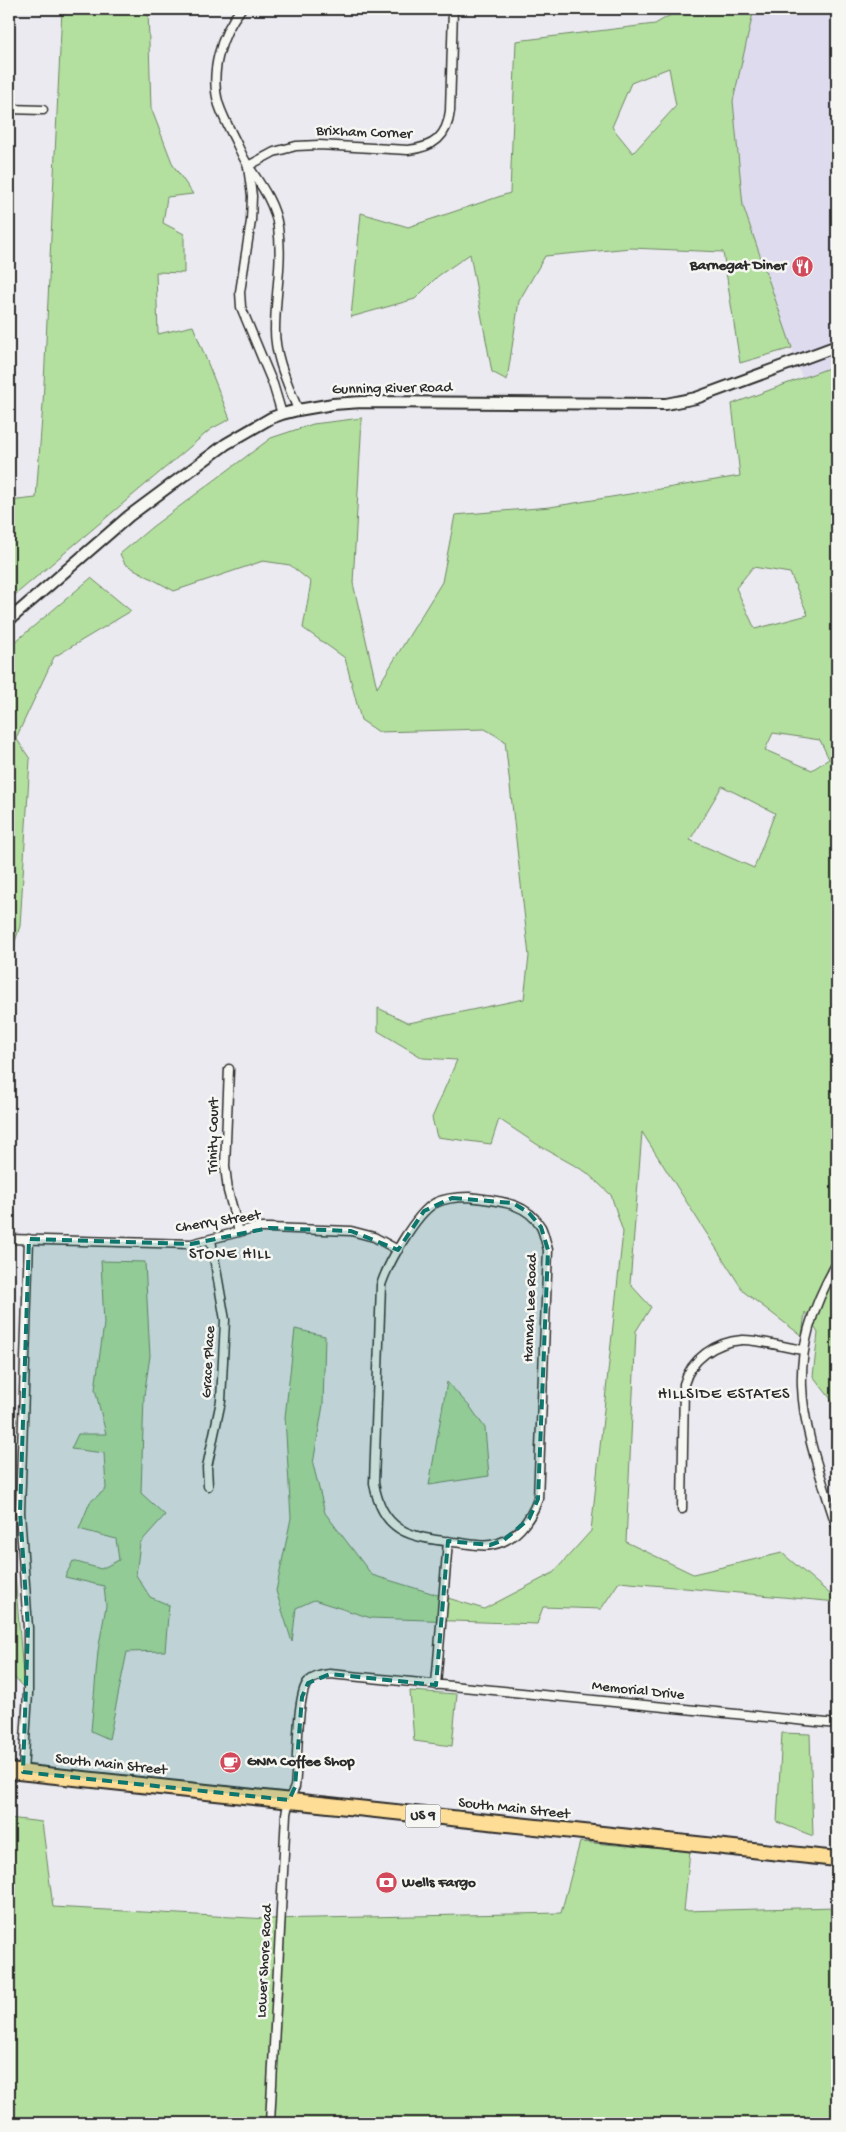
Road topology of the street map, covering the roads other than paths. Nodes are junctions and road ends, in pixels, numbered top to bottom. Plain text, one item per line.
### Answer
1 (241, 9) edge
2 (453, 9) edge
3 (9, 109) edge
4 (43, 110) dead end
5 (248, 166) junction
6 (837, 346) edge
7 (298, 410) junction
8 (282, 414) junction
9 (9, 620) edge
10 (229, 1069) dead end
11 (239, 1232) junction
12 (9, 1239) edge
13 (29, 1239) junction
14 (211, 1240) junction
15 (398, 1250) junction
16 (837, 1263) edge
17 (803, 1350) junction
18 (208, 1486) dead end
19 (682, 1509) dead end
20 (837, 1528) edge
21 (448, 1541) junction
22 (436, 1685) junction
23 (837, 1724) edge
24 (16, 1772) edge
25 (289, 1800) junction
26 (837, 1858) edge
27 (270, 2123) edge

1 - 5 street
2 - 5 street, Brixham Corner
3 - 4 street
5 - 7 street
5 - 8 street
6 - 7 street, Gunning River Road
7 - 8 street, Gunning River Road
8 - 9 street, Gunning River Road
10 - 11 street, Trinity Court
11 - 14 street, Cherry Street
11 - 15 street, Cherry Street
12 - 13 street, Cherry Street
13 - 14 street, Cherry Street
13 - 24 street
14 - 18 street, Grace Place
15 - 21 street, Hannah Lee Road
15 - 21 street, Hannah Lee Road
16 - 17 street
17 - 19 street
17 - 20 street
21 - 22 street
22 - 23 street, Memorial Drive
22 - 25 street, Memorial Drive
24 - 25 highway, South Main Street / US 9
25 - 26 highway, South Main Street / US 9
25 - 27 street, Lower Shore Road

